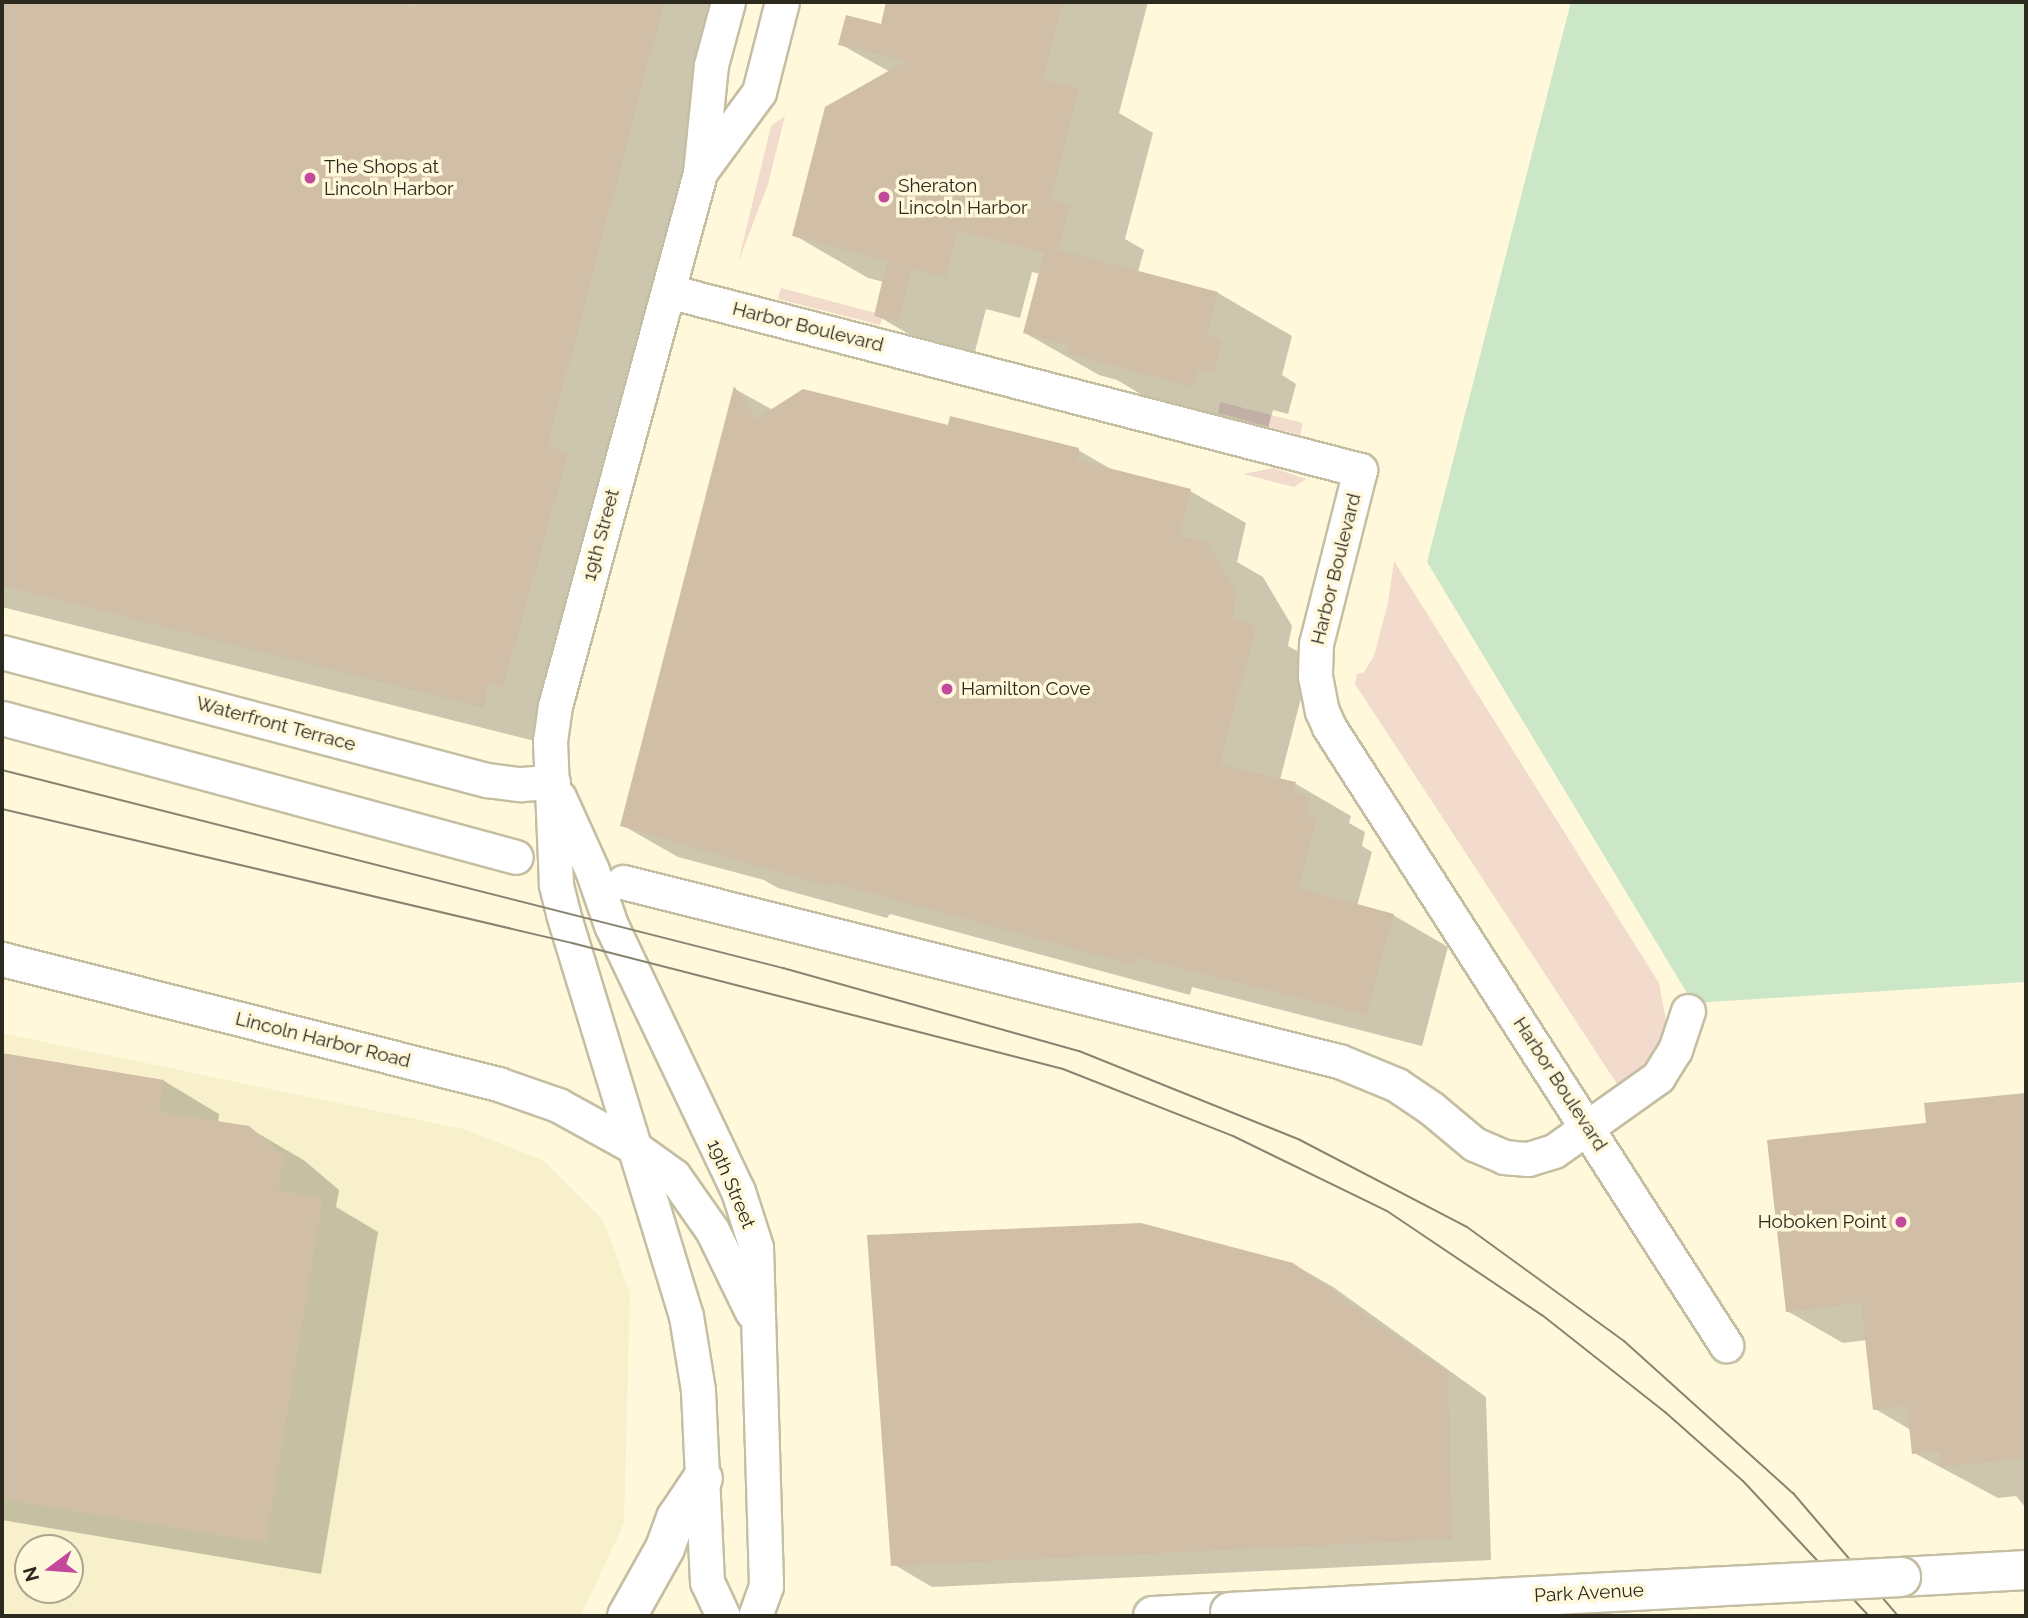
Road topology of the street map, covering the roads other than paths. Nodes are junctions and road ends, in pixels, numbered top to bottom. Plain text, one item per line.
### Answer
1 (728, 2) edge
2 (782, 2) edge
3 (700, 173) junction
4 (668, 291) junction
5 (2, 652) edge
6 (2, 718) edge
7 (553, 782) junction
8 (516, 857) dead end
9 (623, 882) dead end
10 (2, 959) edge
11 (1688, 1011) dead end
12 (1589, 1128) junction
13 (634, 1147) junction
14 (757, 1320) junction
15 (1726, 1345) dead end
16 (704, 1478) junction
17 (2026, 1570) edge
18 (627, 1616) edge
19 (723, 1616) edge
20 (755, 1616) edge
21 (1153, 1616) edge

1 - 3 street
2 - 3 street
3 - 4 street
4 - 7 street, 19th Street
4 - 12 street, Harbor Boulevard
5 - 7 street, Waterfront Terrace
6 - 8 street
7 - 13 street, 19th Street
7 - 14 street, 19th Street
9 - 12 street
10 - 13 street, Lincoln Harbor Road
11 - 12 street
12 - 15 street, Harbor Boulevard
13 - 14 street, Lincoln Harbor Road
13 - 16 street, 19th Street
14 - 20 street, 19th Street
16 - 18 main road
16 - 19 street, 19th Street
17 - 21 main road, Park Avenue, bridge

